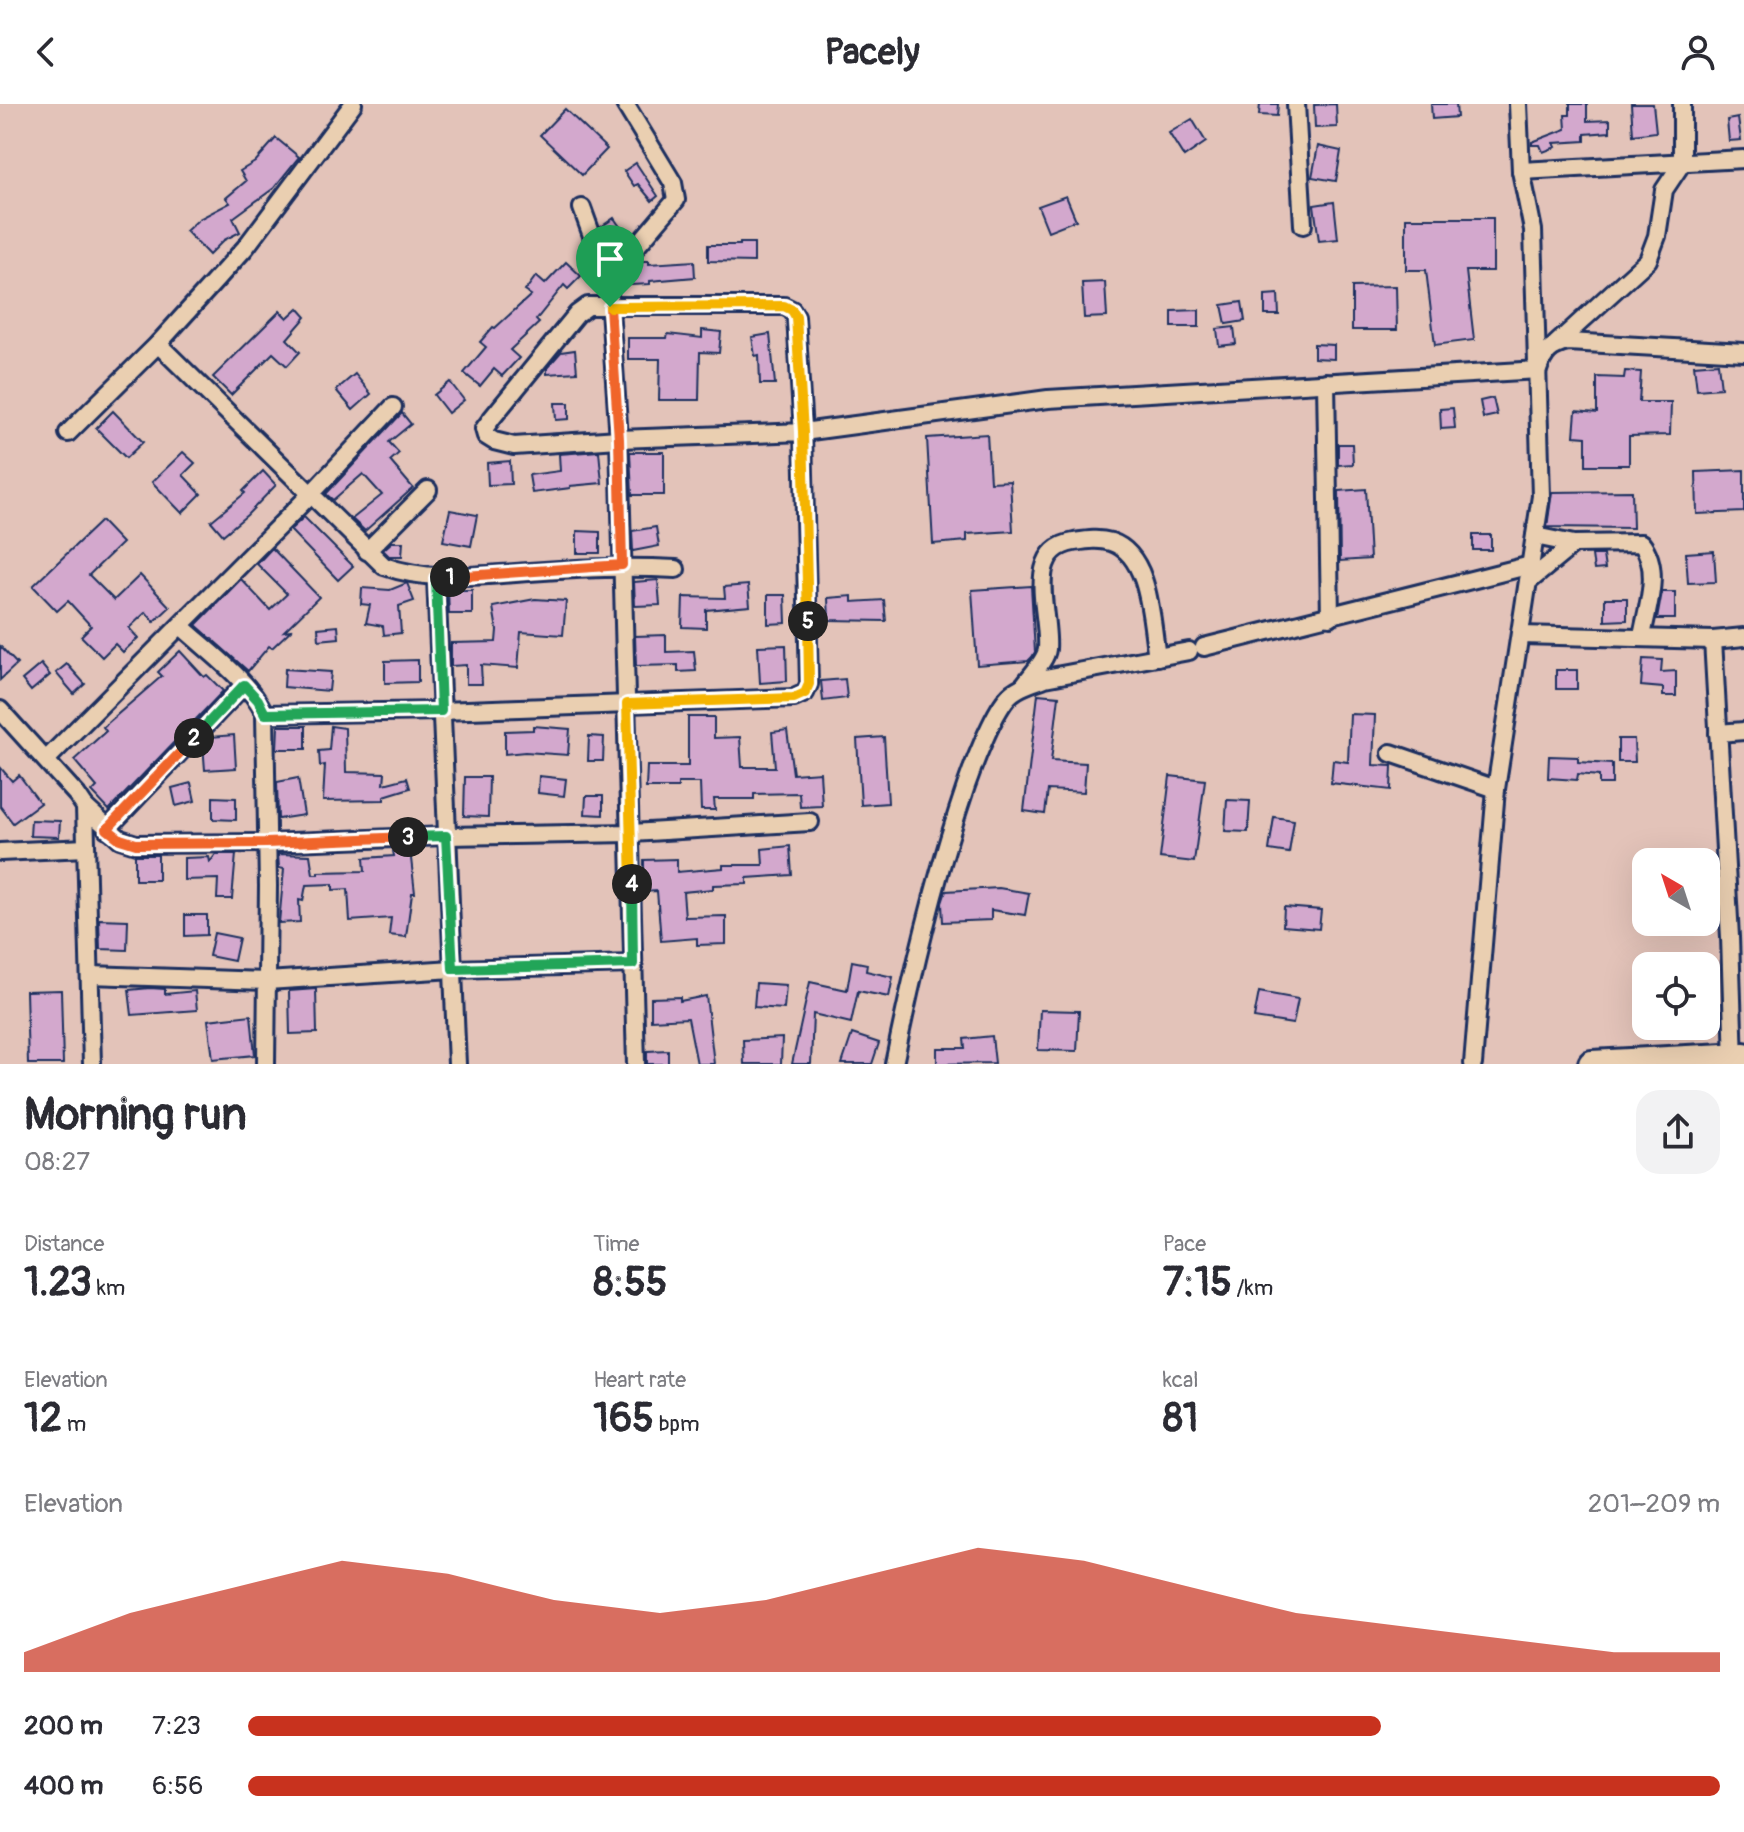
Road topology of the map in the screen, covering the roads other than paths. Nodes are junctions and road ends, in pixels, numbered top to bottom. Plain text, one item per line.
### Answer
1 (353, 104) edge
2 (625, 104) edge
3 (1296, 104) edge
4 (1518, 104) edge
5 (1682, 104) edge
6 (1744, 159) edge
7 (1682, 163) junction
8 (1521, 171) junction
9 (582, 208) dead end
10 (1303, 225) dead end
11 (608, 280) junction
12 (610, 307) junction
13 (158, 344) junction
14 (1555, 345) junction
15 (1744, 352) edge
16 (1538, 370) junction
17 (1326, 382) junction
18 (393, 407) dead end
19 (803, 432) junction
20 (68, 433) dead end
21 (619, 439) junction
22 (428, 490) dead end
23 (311, 494) junction
24 (1535, 536) junction
25 (1574, 544) junction
26 (367, 551) junction
27 (622, 565) junction
28 (676, 569) dead end
29 (1530, 574) junction
30 (436, 578) junction
31 (1330, 617) junction
32 (181, 626) junction
33 (1521, 635) junction
34 (1642, 637) junction
35 (1744, 637) edge
36 (1713, 640) junction
37 (1157, 657) junction
38 (244, 685) junction
39 (1023, 686) junction
40 (627, 704) junction
41 (0, 710) edge
42 (441, 711) junction
43 (265, 714) junction
44 (1744, 731) edge
45 (1718, 733) junction
46 (1391, 753) dead end
47 (46, 760) junction
48 (1496, 789) junction
49 (85, 807) junction
50 (810, 822) dead end
51 (107, 829) junction
52 (632, 833) junction
53 (446, 836) junction
54 (266, 843) junction
55 (86, 848) junction
56 (0, 852) edge
57 (633, 964) junction
58 (453, 969) junction
59 (90, 975) junction
60 (267, 981) junction
61 (1737, 1059) edge
62 (92, 1064) edge
63 (266, 1064) edge
64 (457, 1064) edge
65 (636, 1064) edge
66 (894, 1064) edge
67 (1473, 1064) edge
68 (1592, 1064) edge

1 - 13 street
2 - 11 street
3 - 10 street
4 - 8 street
5 - 7 street
6 - 7 street
7 - 8 street
7 - 14 street
8 - 16 street
9 - 11 street
11 - 12 street
12 - 19 street
12 - 21 street
12 - 21 street
13 - 20 street
13 - 23 street
14 - 15 street
14 - 16 street
16 - 17 street
16 - 24 street
17 - 19 street
17 - 31 street
18 - 23 street
19 - 21 street
19 - 40 street
21 - 27 street
22 - 26 street
23 - 26 street
23 - 32 street
24 - 25 street
24 - 29 street
25 - 29 street
25 - 34 street
26 - 30 street
27 - 28 street
27 - 30 street
27 - 40 street
29 - 31 street
29 - 33 street
30 - 42 street
31 - 37 street
32 - 38 street
32 - 47 street
33 - 34 street
33 - 48 street
34 - 36 street
35 - 36 street
36 - 45 street
37 - 39 street
37 - 39 street
38 - 43 street
38 - 51 street
39 - 66 street
40 - 42 street
40 - 52 street
41 - 47 street
42 - 43 street
42 - 53 street
43 - 54 street
44 - 45 street
45 - 61 street
46 - 48 street
47 - 49 street
48 - 67 street
49 - 51 street
49 - 55 street
50 - 52 street
51 - 54 street
52 - 53 street
52 - 57 street
53 - 54 street
53 - 58 street
54 - 60 street
55 - 56 street
55 - 59 street
57 - 58 street
57 - 65 street
58 - 60 street
58 - 64 street
59 - 60 street
59 - 62 street
60 - 63 street
61 - 68 highway

